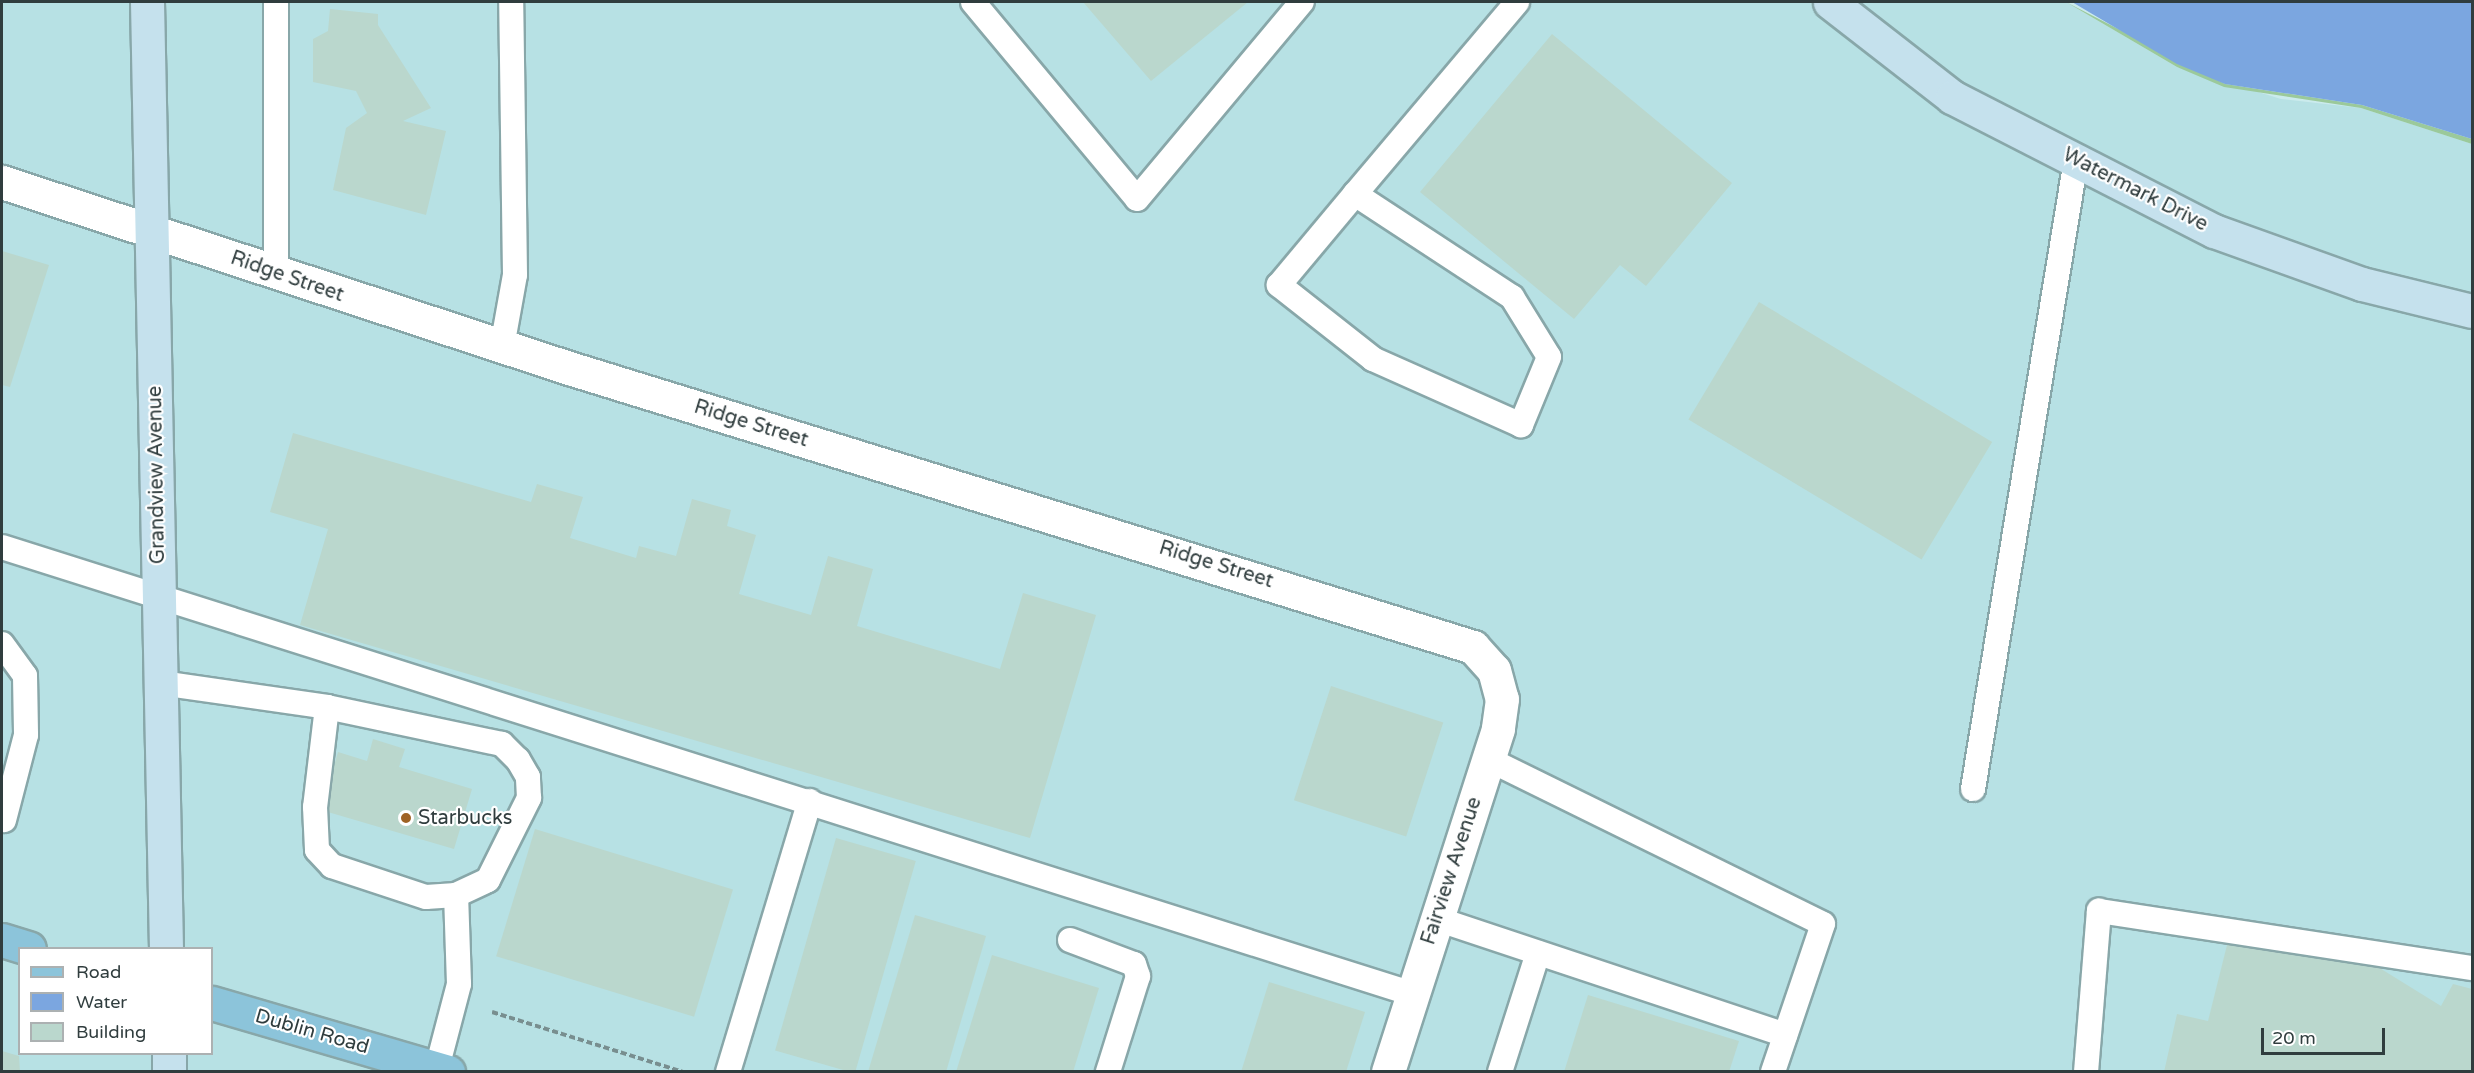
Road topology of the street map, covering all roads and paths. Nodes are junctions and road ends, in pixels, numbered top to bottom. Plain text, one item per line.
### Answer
1 (147, 2) edge
2 (276, 2) edge
3 (511, 2) edge
4 (973, 2) edge
5 (1302, 2) edge
6 (1517, 2) edge
7 (1830, 2) edge
8 (2076, 160) junction
9 (2, 182) edge
10 (1355, 194) junction
11 (153, 229) junction
12 (276, 273) junction
13 (2472, 311) edge
14 (502, 346) junction
15 (2, 547) edge
16 (159, 592) junction
17 (2, 644) edge
18 (1494, 670) joint
19 (161, 683) junction
20 (327, 707) junction
21 (1488, 759) junction
22 (1973, 789) dead end
23 (810, 801) junction
24 (4, 820) dead end
25 (456, 895) junction
26 (1437, 919) junction
27 (2, 940) edge
28 (1070, 940) dead end
29 (26, 947) edge
30 (166, 947) edge
31 (1538, 953) junction
32 (2472, 968) edge
33 (1413, 994) junction
34 (213, 1003) edge
35 (492, 1012) dead end
36 (1785, 1035) junction
37 (169, 1055) edge
38 (374, 1061) edge
39 (443, 1070) edge
40 (169, 1071) edge
41 (683, 1071) edge
42 (728, 1071) edge
43 (1108, 1071) edge
44 (1388, 1071) edge
45 (1500, 1071) edge
46 (1773, 1071) edge
47 (2086, 1071) edge

1 - 11 main road, Grandview Avenue
2 - 12 lane
3 - 14 lane
4 - 5 lane
6 - 10 lane
7 - 8 main road, Watermark Drive
8 - 13 main road, Watermark Drive
8 - 22 lane
9 - 11 street, Ridge Street
10 - 10 lane
11 - 12 street, Ridge Street
11 - 16 main road, Grandview Avenue
12 - 14 street, Ridge Street
14 - 18 street, Ridge Street
15 - 16 lane
16 - 19 main road, Grandview Avenue
16 - 23 lane
17 - 24 lane
18 - 21 street, Fairview Avenue
19 - 20 lane
19 - 30 main road, Grandview Avenue
20 - 25 lane
20 - 25 lane
21 - 26 street, Fairview Avenue
21 - 36 lane
23 - 33 lane
23 - 42 lane
25 - 39 lane
26 - 31 lane
26 - 33 street, Fairview Avenue
27 - 29 main road
28 - 43 lane
31 - 36 lane
31 - 45 lane
32 - 47 lane
33 - 44 street, Fairview Avenue
34 - 38 main road, Dublin Road
35 - 41 path
36 - 46 lane
37 - 40 main road
38 - 39 main road, Dublin Road

